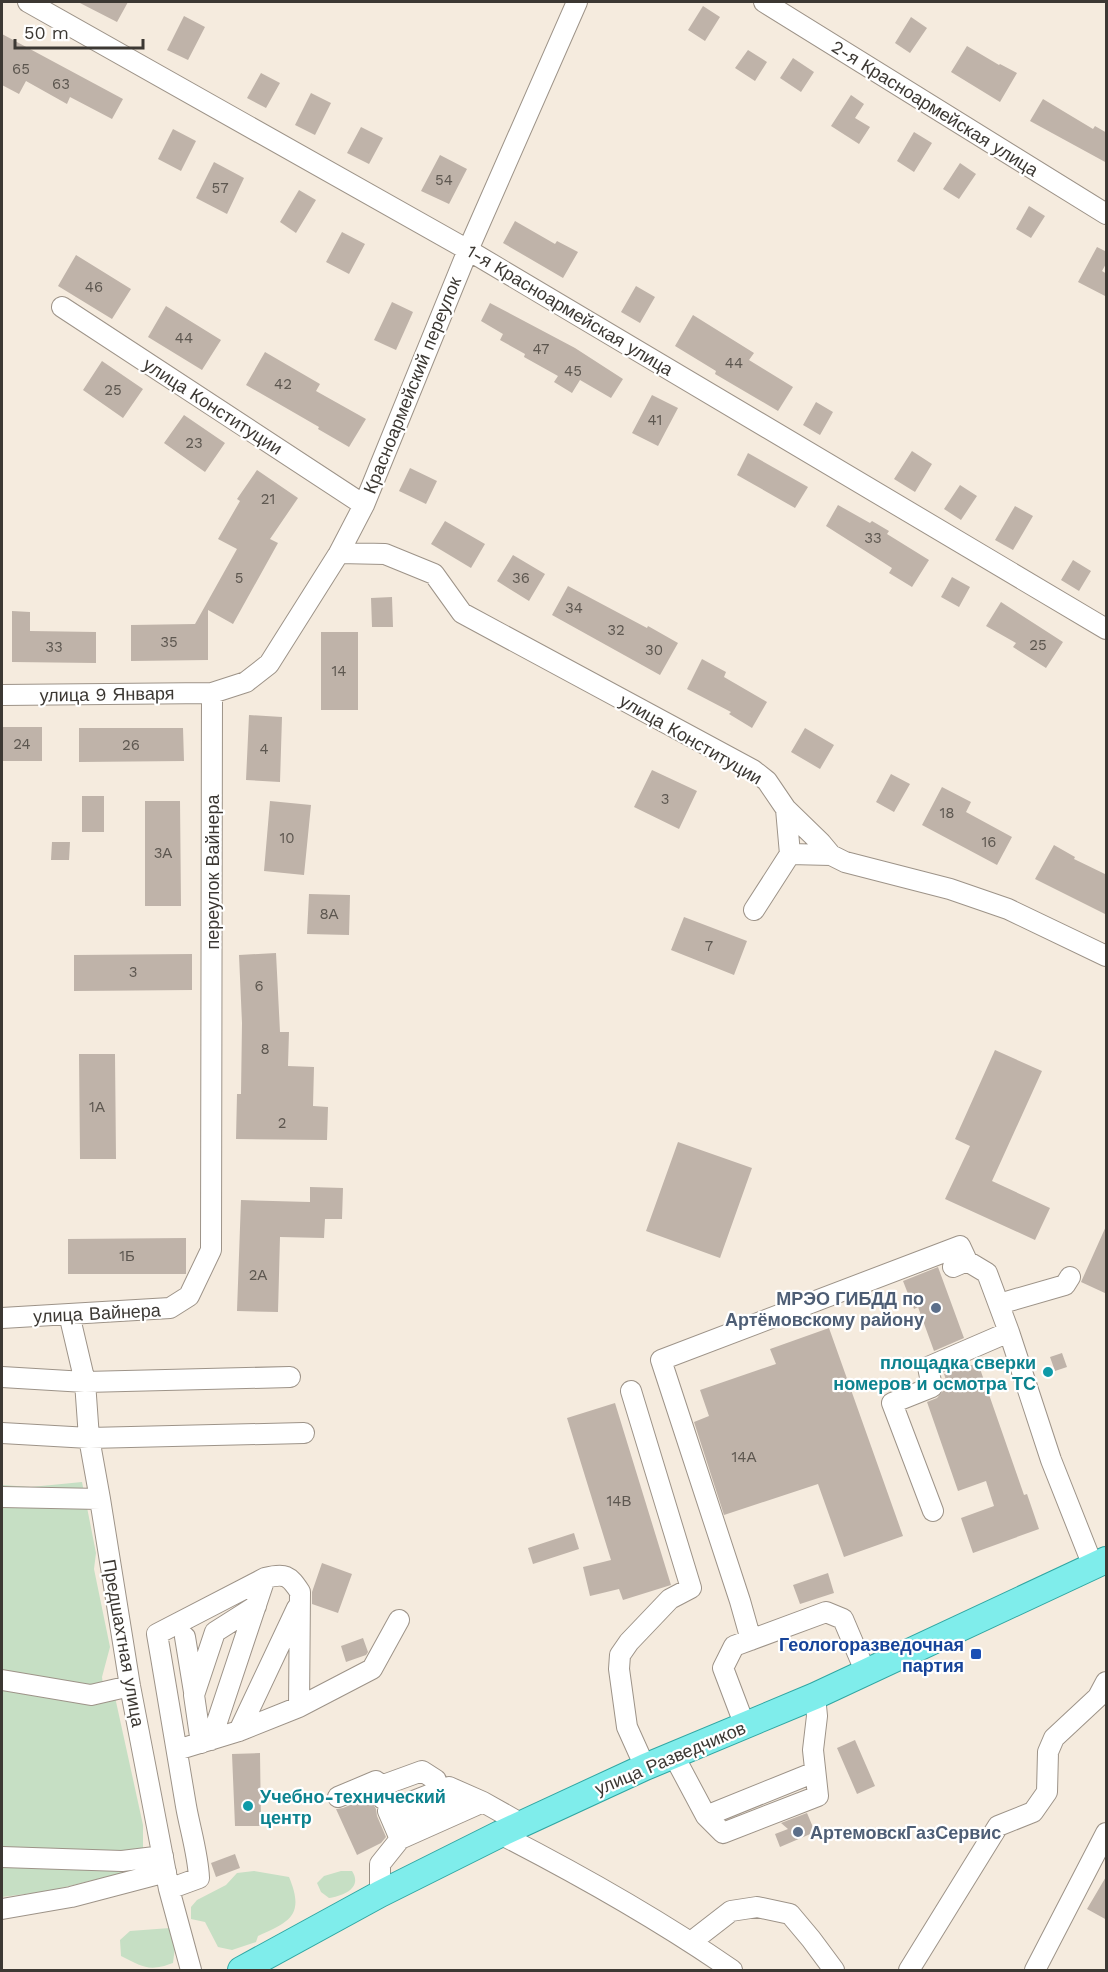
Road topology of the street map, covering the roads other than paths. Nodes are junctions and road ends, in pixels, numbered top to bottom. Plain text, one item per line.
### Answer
1 (28, 2) edge
2 (577, 2) edge
3 (764, 2) edge
4 (1107, 214) edge
5 (468, 249) junction
6 (62, 307) dead end
7 (364, 505) junction
8 (339, 553) junction
9 (1107, 629) edge
10 (212, 693) junction
11 (2, 695) edge
12 (786, 809) junction
13 (790, 854) junction
14 (831, 855) junction
15 (754, 909) dead end
16 (1107, 956) edge
17 (1070, 1277) dead end
18 (189, 1296) joint
19 (999, 1304) junction
20 (69, 1314) junction
21 (2, 1318) edge
22 (1009, 1332) junction
23 (2, 1377) edge
24 (290, 1377) dead end
25 (85, 1382) junction
26 (631, 1391) dead end
27 (2, 1433) edge
28 (304, 1433) dead end
29 (89, 1438) junction
30 (2, 1497) edge
31 (100, 1499) junction
32 (933, 1511) dead end
33 (1102, 1565) edge
34 (265, 1578) junction
35 (218, 1602) junction
36 (300, 1603) junction
37 (256, 1606) junction
38 (399, 1620) dead end
39 (215, 1632) junction
40 (184, 1637) dead end
41 (751, 1640) junction
42 (866, 1672) junction
43 (2, 1680) edge
44 (1107, 1682) edge
45 (130, 1686) junction
46 (194, 1695) junction
47 (815, 1696) junction
48 (169, 1705) junction
49 (299, 1707) junction
50 (745, 1726) junction
51 (239, 1731) junction
52 (206, 1741) junction
53 (177, 1750) junction
54 (674, 1756) junction
55 (645, 1767) junction
56 (443, 1783) junction
57 (338, 1797) dead end
58 (483, 1802) junction
59 (386, 1807) junction
60 (511, 1829) junction
61 (1107, 1833) edge
62 (2, 1857) edge
63 (166, 1872) junction
64 (380, 1894) junction
65 (2, 1909) edge
66 (691, 1942) junction
67 (191, 1971) edge
68 (241, 1971) edge
69 (732, 1971) edge
70 (834, 1971) edge
71 (909, 1971) edge
72 (1035, 1971) edge

1 - 5 street, 1-я Красноармейская улица
2 - 5 street, Красноармейский переулок
3 - 4 street, 2-я Красноармейская улица
5 - 7 street, Красноармейский переулок
5 - 9 street, 1-я Красноармейская улица
6 - 7 street, улица Конституции
7 - 8 street
8 - 10 street
8 - 12 street, улица Конституции
10 - 11 street, улица 9 Января
10 - 18 street, переулок Вайнера
12 - 13 street
12 - 14 street, улица Конституции
13 - 14 street
13 - 15 street
14 - 16 street, улица Конституции
17 - 19 street
18 - 20 street, улица Вайнера
19 - 22 street
19 - 41 street
20 - 21 street, улица Вайнера
20 - 25 street, Предшахтная улица
22 - 32 street
22 - 33 street
23 - 25 street
24 - 25 street
25 - 29 street, Предшахтная улица
26 - 55 street
27 - 29 street
28 - 29 street
29 - 31 street, Предшахтная улица
30 - 31 street
31 - 45 street, Предшахтная улица
33 - 42 main road, улица Разведчиков
34 - 35 street
34 - 36 street
34 - 37 street
35 - 39 street
35 - 48 street
36 - 49 street
36 - 51 street
37 - 39 street
37 - 52 street
38 - 49 street
39 - 46 street
40 - 46 street
41 - 42 street
41 - 50 street
42 - 47 main road, улица Разведчиков
43 - 45 street
44 - 71 street
45 - 63 street, Предшахтная улица
46 - 48 street
46 - 52 street
47 - 50 main road, улица Разведчиков
47 - 54 street
48 - 53 street
49 - 51 street
50 - 54 main road, улица Разведчиков
51 - 52 street
52 - 53 street
53 - 63 street
54 - 55 main road, улица Разведчиков
55 - 60 main road, улица Разведчиков
56 - 58 street
56 - 59 street
56 - 59 street
57 - 59 street
58 - 59 street
58 - 60 street
59 - 64 street
60 - 64 main road, улица Разведчиков
60 - 66 street
61 - 72 street
62 - 63 street
63 - 65 street
63 - 67 street, Предшахтная улица
64 - 68 main road, улица Разведчиков
66 - 69 street
66 - 70 street

